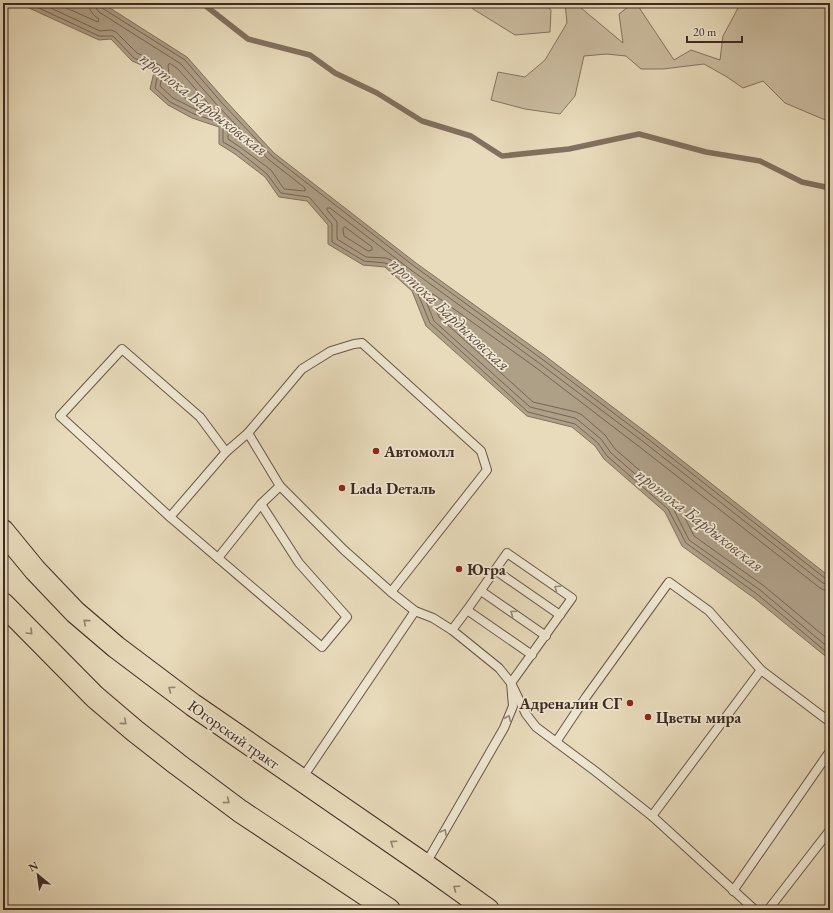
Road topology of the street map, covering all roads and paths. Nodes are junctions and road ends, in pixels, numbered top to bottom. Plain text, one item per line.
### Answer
1 (248, 433) junction
2 (226, 452) junction
3 (280, 486) junction
4 (260, 504) junction
5 (170, 517) junction
6 (3, 531) edge
7 (218, 558) junction
8 (495, 570) junction
9 (481, 591) junction
10 (391, 592) junction
11 (3, 604) edge
12 (467, 610) junction
13 (415, 611) junction
14 (560, 615) junction
15 (452, 630) junction
16 (546, 636) junction
17 (532, 655) junction
18 (761, 670) junction
19 (511, 683) junction
20 (830, 722) edge
21 (556, 742) junction
22 (830, 752) edge
23 (301, 780) junction
24 (652, 816) junction
25 (830, 830) edge
26 (425, 865) junction
27 (733, 891) junction
28 (389, 910) edge
29 (488, 910) edge
30 (755, 910) edge
31 (768, 910) edge

1 - 2 lane
1 - 3 lane
1 - 10 lane
2 - 5 lane
2 - 5 lane
3 - 4 lane
3 - 10 lane
4 - 7 lane
4 - 7 lane
5 - 7 lane
23 -> 6 main road, Югорский тракт
8 - 9 lane
8 - 14 lane
14 -> 8 lane
9 - 12 lane
16 -> 9 lane
10 - 13 lane
11 -> 28 main road
12 - 15 lane
12 - 17 lane
13 - 15 lane
13 - 23 lane
14 - 16 lane
15 - 19 lane
16 - 17 lane
17 - 19 lane
18 - 20 lane
18 - 21 lane
18 - 24 lane
19 - 21 lane
26 -> 19 lane
21 - 24 lane
22 - 27 lane
26 -> 23 main road, Югорский тракт
24 - 27 lane
25 - 31 lane
29 -> 26 main road, Югорский тракт
27 - 30 lane

